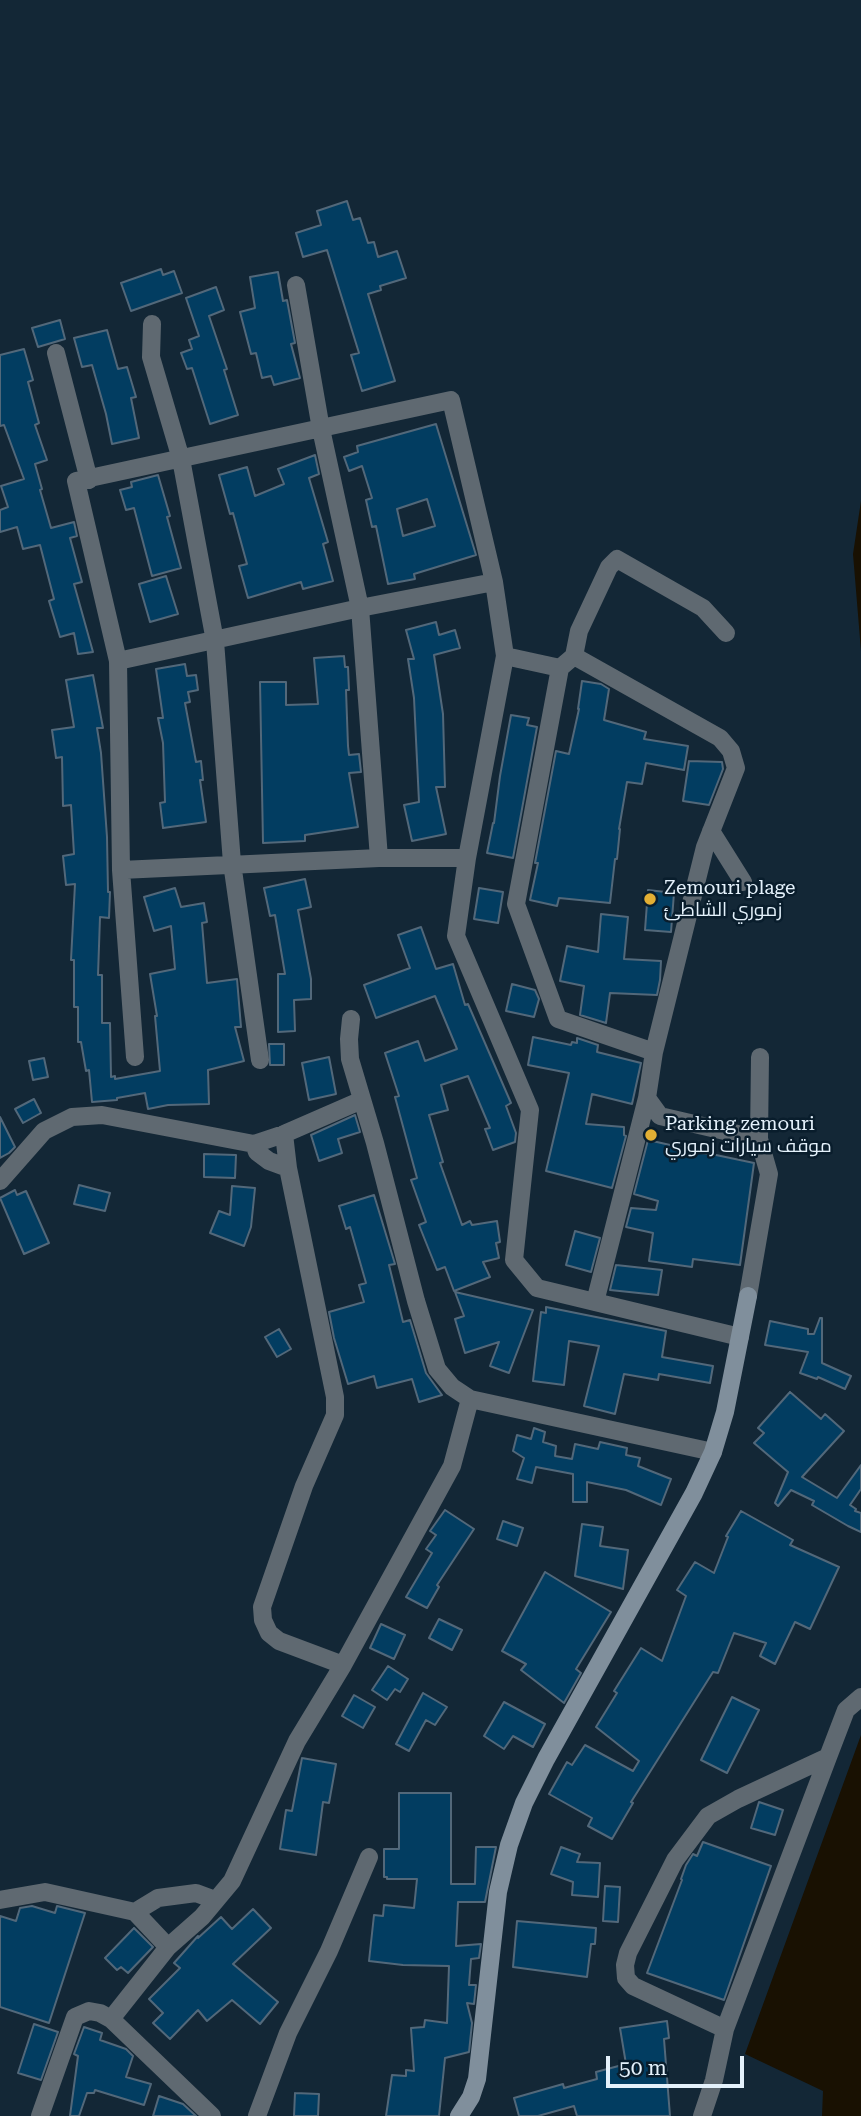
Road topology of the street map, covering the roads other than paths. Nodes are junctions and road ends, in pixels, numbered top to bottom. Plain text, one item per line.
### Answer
1 (296, 285) dead end
2 (152, 324) dead end
3 (56, 353) dead end
4 (321, 429) junction
5 (181, 459) junction
6 (89, 480) junction
7 (494, 582) junction
8 (360, 608) junction
9 (726, 633) dead end
10 (215, 641) junction
11 (505, 656) junction
12 (118, 661) junction
13 (567, 662) junction
14 (711, 831) junction
15 (379, 858) junction
16 (467, 858) junction
17 (232, 863) junction
18 (121, 870) junction
19 (743, 882) dead end
20 (351, 1019) dead end
21 (654, 1052) junction
22 (135, 1057) dead end
23 (760, 1057) dead end
24 (260, 1060) dead end
25 (648, 1098) junction
26 (362, 1100) junction
27 (284, 1135) junction
28 (760, 1139) junction
29 (254, 1144) junction
30 (288, 1168) junction
31 (0, 1181) edge
32 (748, 1296) joint
33 (595, 1302) junction
34 (740, 1337) junction
35 (470, 1399) junction
36 (713, 1452) junction
37 (343, 1665) junction
38 (861, 1697) edge
39 (828, 1758) junction
40 (369, 1857) dead end
41 (0, 1900) edge
42 (215, 1900) junction
43 (135, 1912) junction
44 (168, 1947) junction
45 (111, 2020) junction
46 (725, 2029) junction
47 (40, 2116) edge
48 (212, 2116) edge
49 (257, 2116) edge
50 (459, 2116) edge
51 (702, 2116) edge

1 - 4 street
2 - 5 street
3 - 6 street
4 - 5 street
4 - 7 street
4 - 8 street
5 - 6 street
5 - 10 street
6 - 12 street
7 - 8 street
7 - 11 street
8 - 10 street
8 - 15 street
9 - 13 street
10 - 12 street
10 - 17 street
11 - 13 street
11 - 16 street
12 - 18 street
13 - 14 street
13 - 21 street
14 - 19 street
14 - 21 street
15 - 16 street
15 - 17 street
16 - 33 street
17 - 18 street
17 - 24 street
18 - 22 street
20 - 26 street
21 - 25 street
23 - 28 street
25 - 28 street
25 - 33 street
26 - 27 street
26 - 35 street
27 - 29 street
27 - 30 street
28 - 32 street
29 - 30 street
29 - 31 street
30 - 37 street
32 - 34 main road
33 - 34 street
34 - 36 main road
35 - 36 street
35 - 37 street
36 - 50 main road
37 - 42 street
38 - 39 street
39 - 46 street
39 - 46 street
40 - 49 street
41 - 43 street
42 - 43 street
42 - 44 street
43 - 44 street
44 - 45 street
45 - 47 street
45 - 48 street
46 - 51 street

